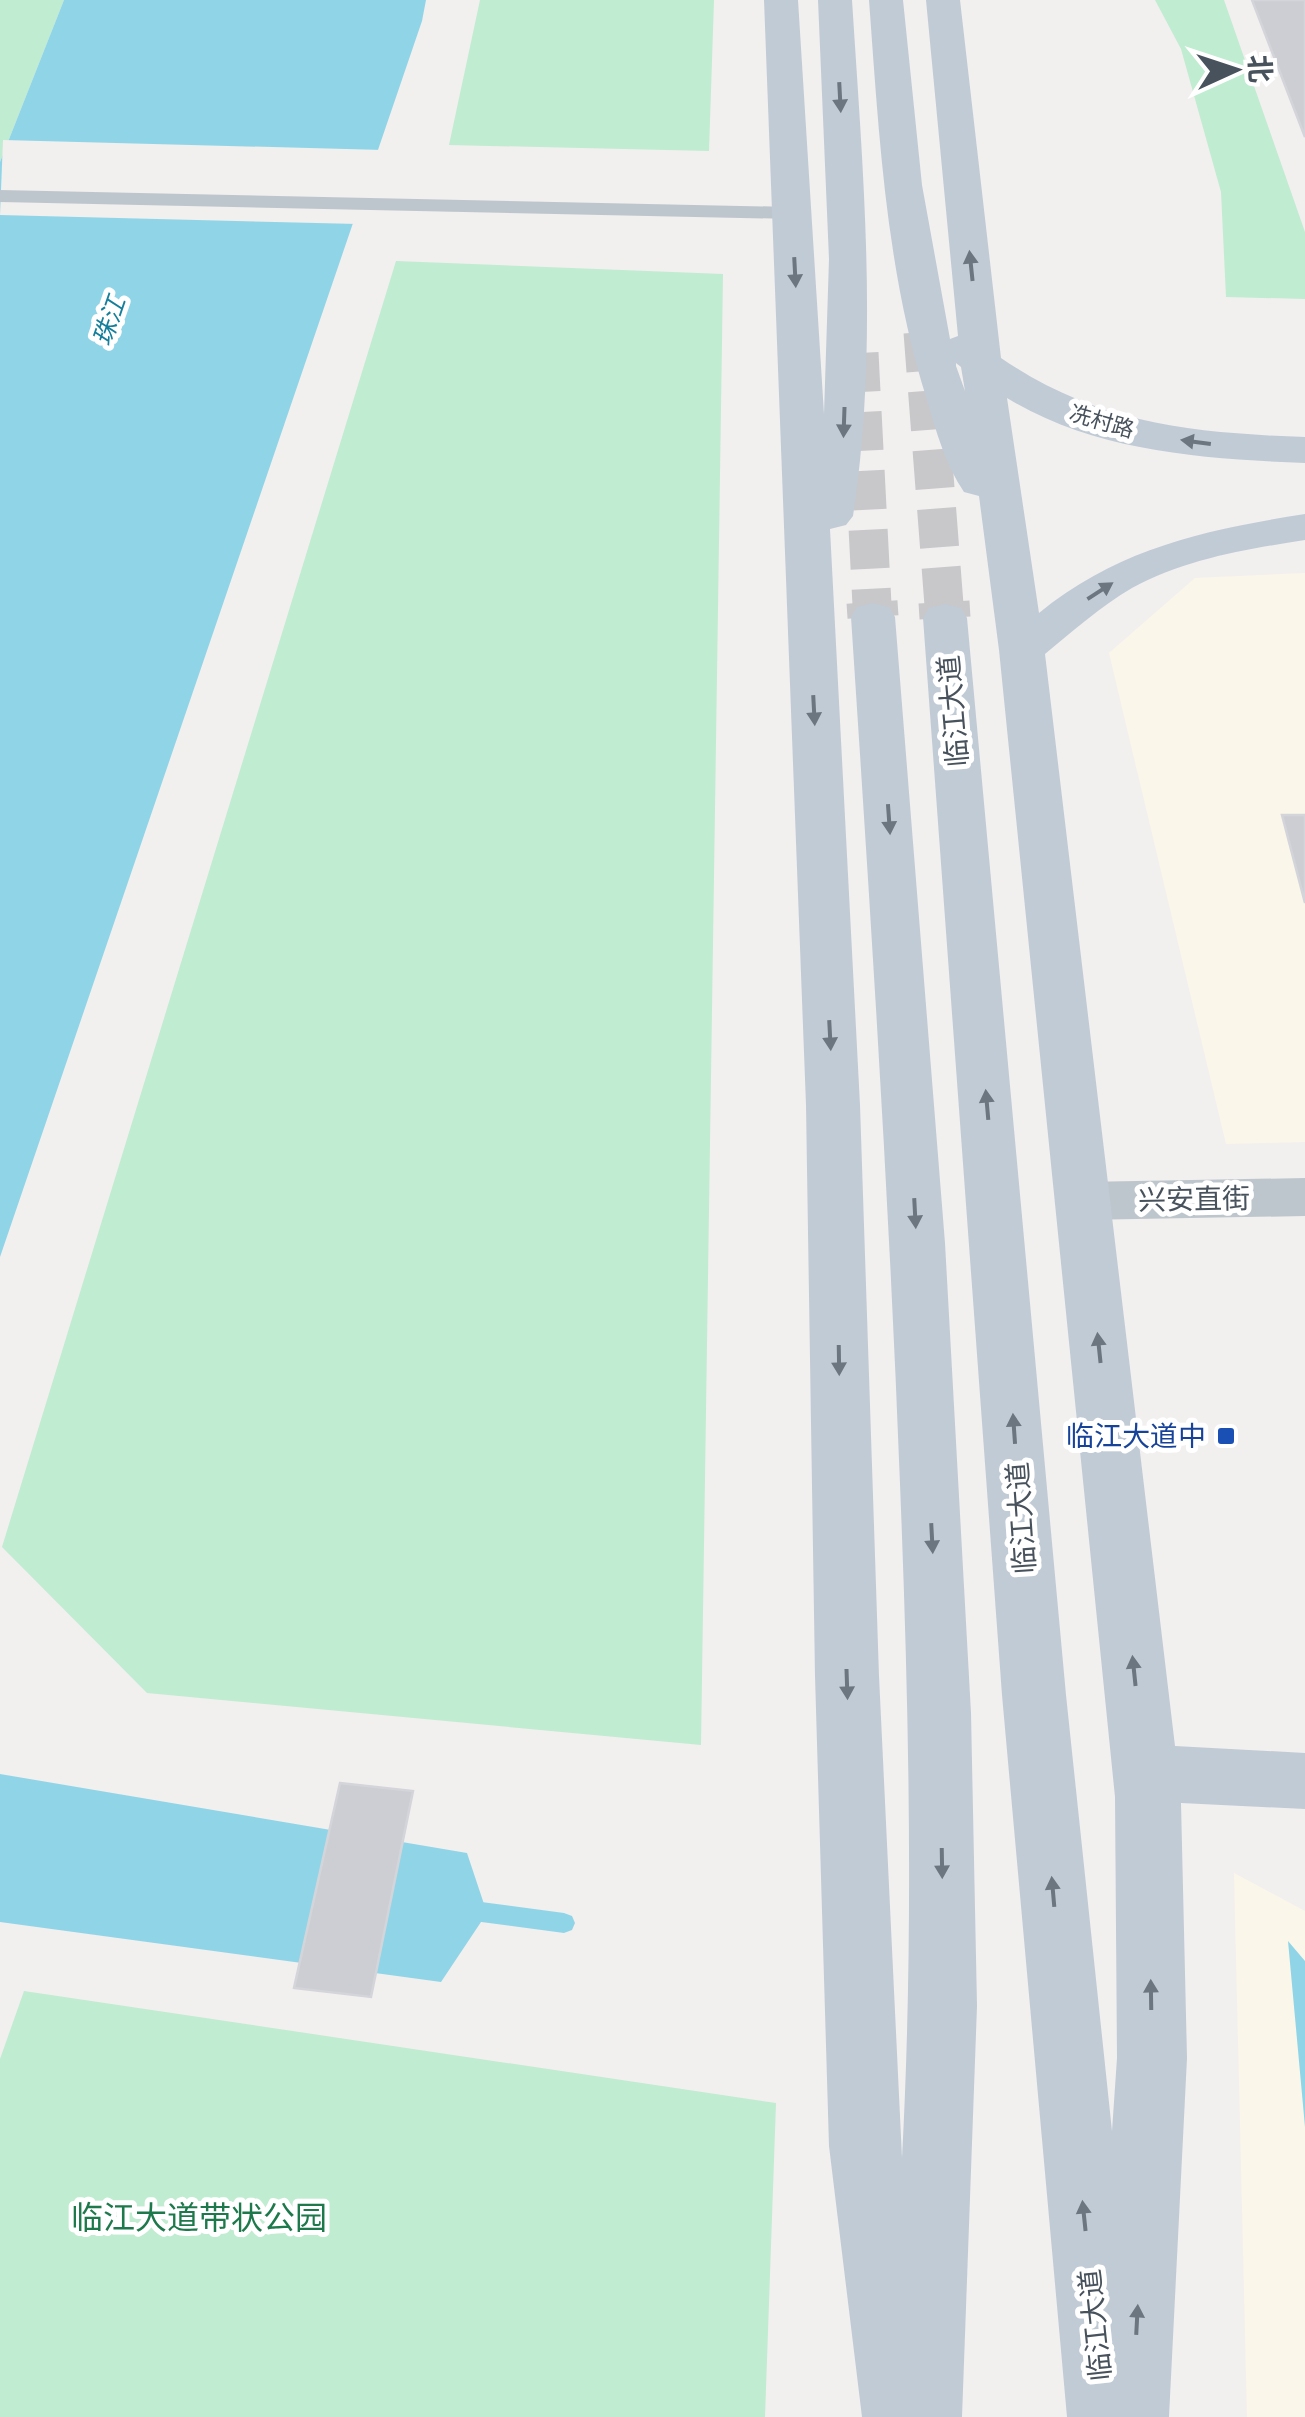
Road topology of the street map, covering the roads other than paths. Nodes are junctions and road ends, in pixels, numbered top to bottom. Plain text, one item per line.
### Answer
1 (781, 0) edge
2 (835, 0) edge
3 (886, 0) edge
4 (943, 0) edge
5 (0, 196) edge
6 (792, 212) junction
7 (924, 323) junction
8 (981, 363) junction
9 (1299, 450) edge
10 (1305, 518) edge
11 (1305, 528) edge
12 (1004, 535) junction
13 (810, 613) junction
14 (873, 617) tunnel mouth
15 (945, 618) tunnel mouth
16 (1022, 650) junction
17 (1305, 1197) edge
18 (1082, 1201) junction
19 (1145, 1773) junction
20 (1305, 1782) edge
21 (900, 2417) edge
22 (926, 2417) edge
23 (1104, 2417) edge
24 (1131, 2417) edge

1 - 6 main road
2 -> 13 main road
3 - 7 main road
8 -> 4 main road
5 - 6 lane
6 -> 13 main road
7 - 8 main road, 冼村路
7 - 12 main road
9 -> 8 main road, 冼村路
8 - 12 main road
9 - 10 main road
16 -> 11 main road
12 - 16 main road
13 -> 21 main road
14 -> 22 main road
23 -> 15 main road, 临江大道
16 - 18 main road
17 - 18 street, 兴安直街
19 -> 18 main road
19 - 20 main road
24 -> 19 main road

